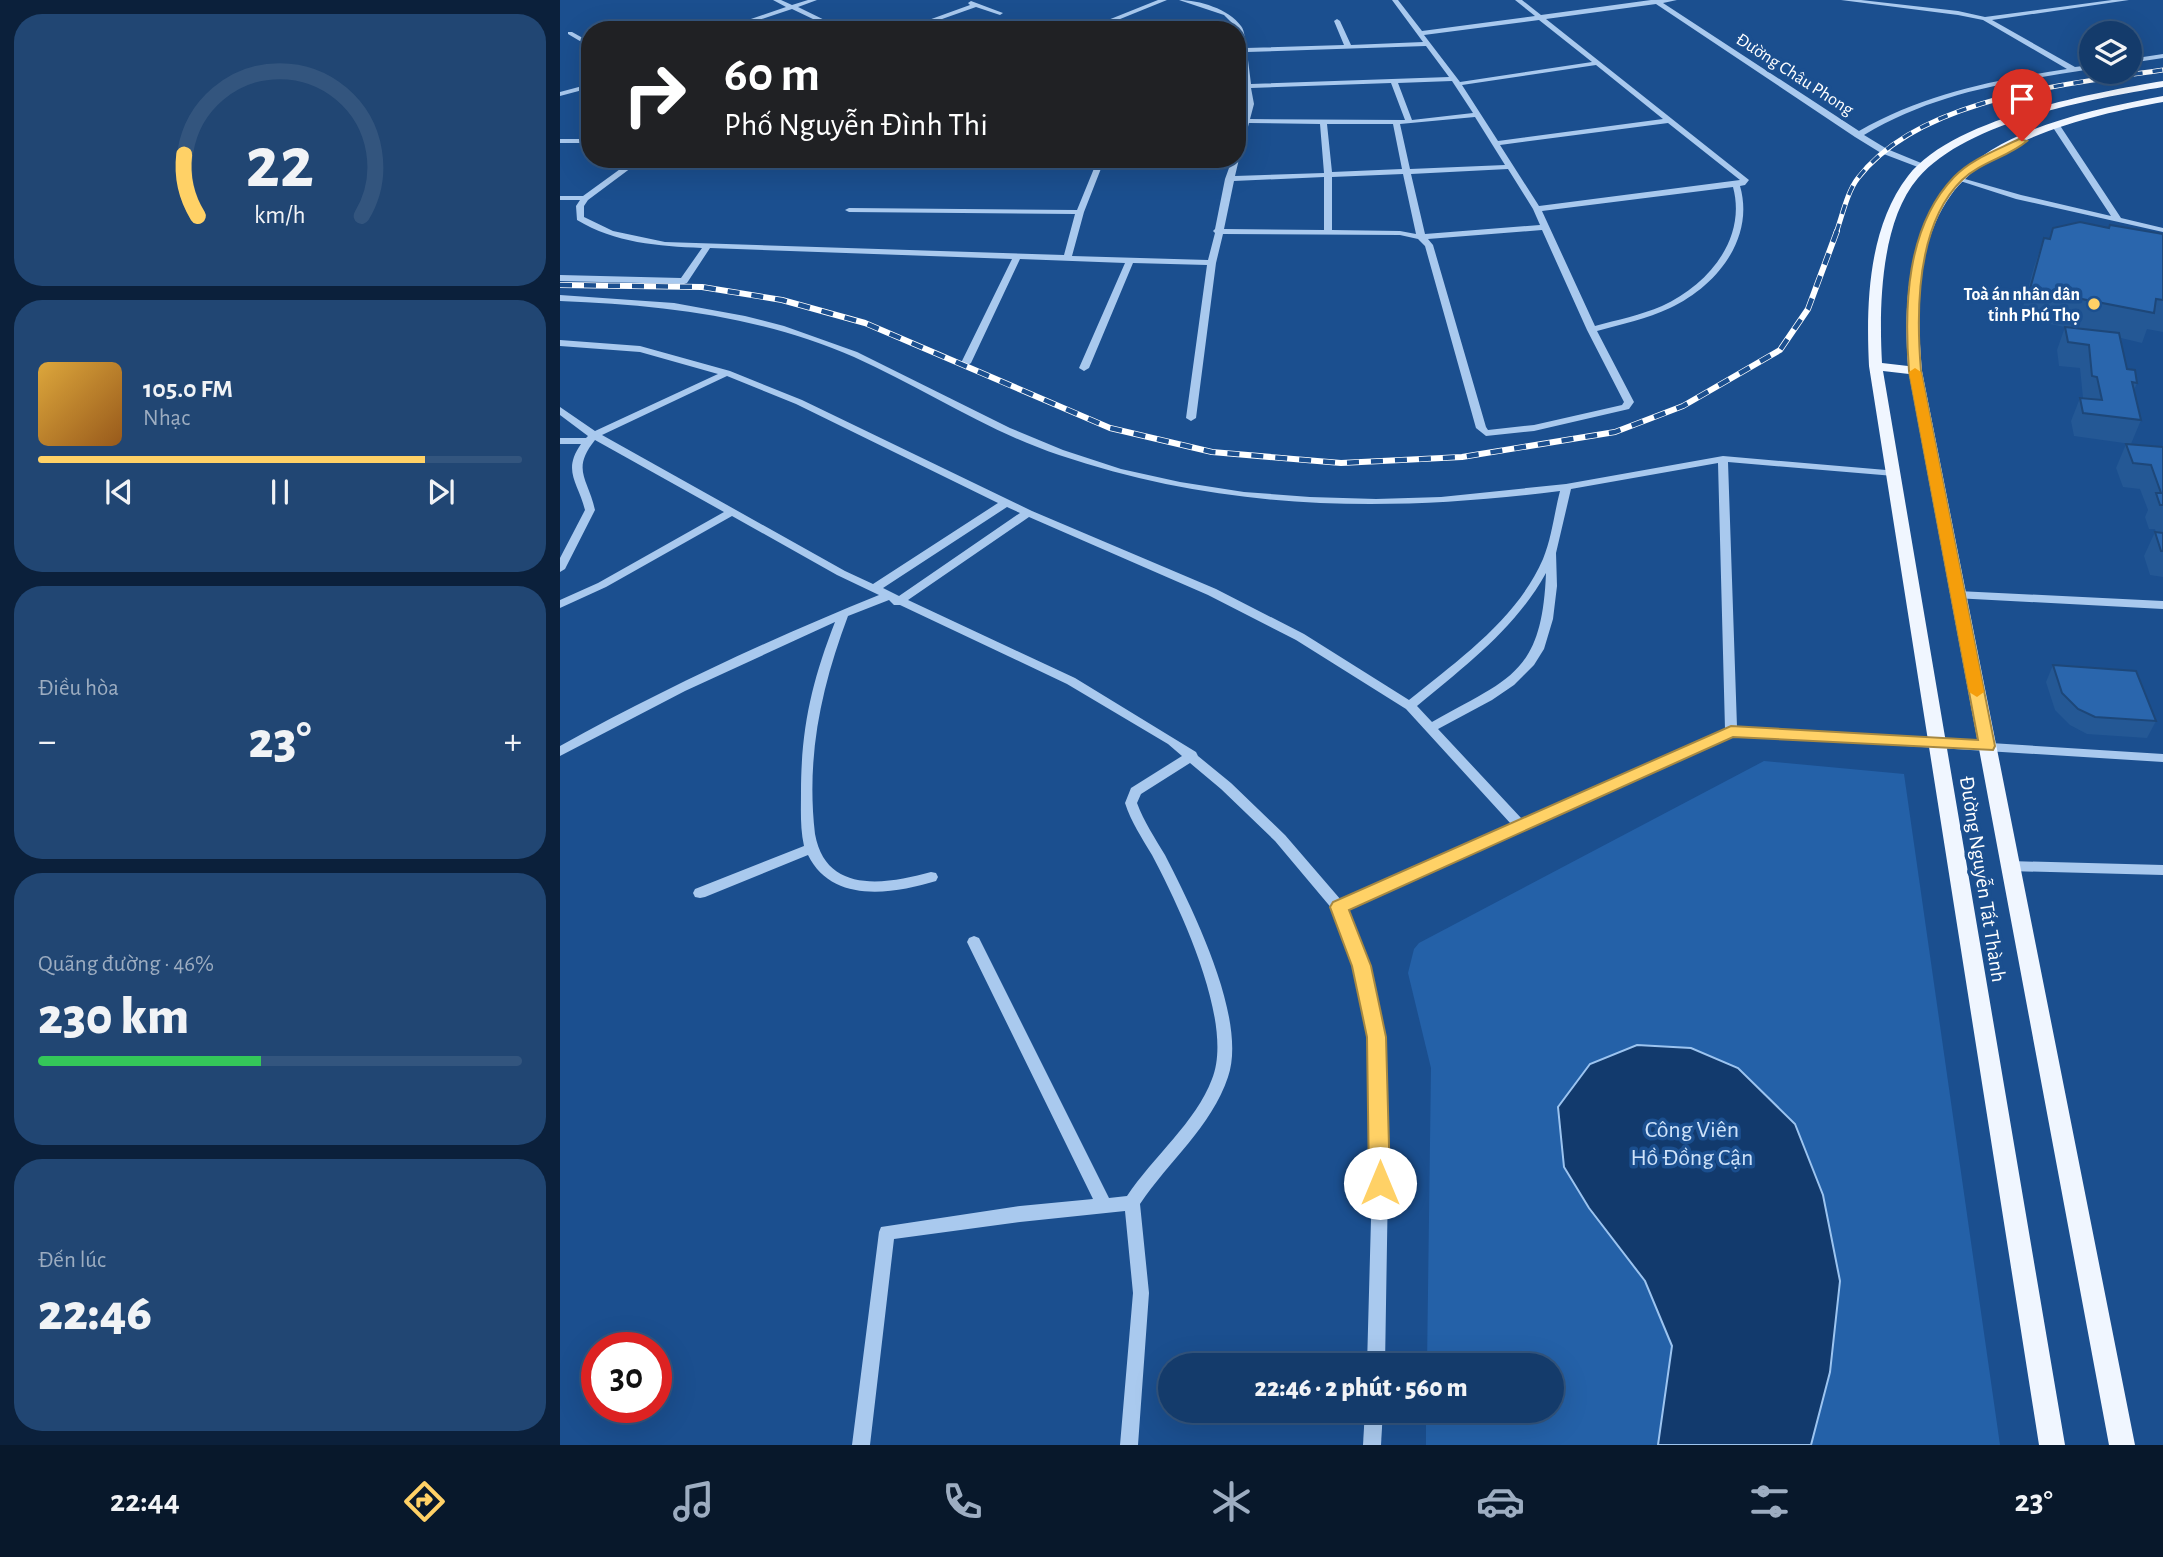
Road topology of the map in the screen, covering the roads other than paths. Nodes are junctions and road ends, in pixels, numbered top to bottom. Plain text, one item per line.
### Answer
1 (776, 0) edge
2 (814, 0) edge
3 (964, 0) edge
4 (1164, 0) edge
5 (1182, 0) edge
6 (1395, 0) edge
7 (1518, 0) edge
8 (1674, 0) edge
9 (1843, 0) edge
10 (2126, 0) edge
11 (1656, 1) edge
12 (976, 5) junction
13 (792, 7) junction
14 (1000, 13) dead end
15 (1543, 19) junction
16 (1985, 19) junction
17 (749, 21) edge
18 (822, 21) edge
19 (930, 21) edge
20 (1109, 21) edge
21 (1234, 21) edge
22 (1337, 21) dead end
23 (570, 33) dead end
24 (1422, 33) junction
25 (581, 40) edge
26 (1429, 44) junction
27 (1348, 46) junction
28 (1246, 50) edge
29 (2163, 56) edge
30 (2142, 59) edge
31 (1599, 63) junction
32 (1246, 66) edge
33 (2079, 69) edge
34 (2074, 70) junction
35 (1394, 81) junction
36 (1456, 81) junction
37 (1248, 83) junction
38 (2163, 84) edge
39 (581, 88) edge
40 (560, 94) edge
41 (2163, 99) edge
42 (1478, 115) junction
43 (1671, 120) junction
44 (1247, 121) junction
45 (1323, 121) junction
46 (1395, 122) junction
47 (1409, 122) junction
48 (1246, 124) edge
49 (2056, 126) junction
50 (1858, 135) junction
51 (560, 141) edge
52 (581, 141) edge
53 (1497, 143) junction
54 (1510, 167) junction
55 (1923, 167) junction
56 (627, 168) edge
57 (1098, 168) edge
58 (1232, 168) edge
59 (1409, 172) junction
60 (1328, 176) junction
61 (1229, 179) junction
62 (1958, 179) junction
63 (1736, 184) junction
64 (560, 198) edge
65 (585, 198) junction
66 (1537, 209) junction
67 (849, 210) dead end
68 (1080, 212) junction
69 (2119, 221) junction
70 (1545, 227) junction
71 (2163, 230) edge
72 (1217, 231) junction
73 (1328, 232) junction
74 (1421, 237) junction
75 (707, 246) junction
76 (1017, 257) junction
77 (1067, 259) junction
78 (1130, 261) junction
79 (1212, 263) junction
80 (560, 278) edge
81 (560, 298) edge
82 (1592, 330) junction
83 (560, 343) edge
84 (966, 363) dead end
85 (1876, 366) junction
86 (1084, 368) dead end
87 (1915, 371) junction
88 (727, 373) junction
89 (560, 410) edge
90 (1191, 418) dead end
91 (591, 438) junction
92 (560, 441) edge
93 (1723, 459) junction
94 (1894, 473) junction
95 (1566, 487) junction
96 (1005, 503) junction
97 (730, 513) junction
98 (1028, 513) junction
99 (1552, 548) junction
100 (560, 569) edge
101 (874, 588) junction
102 (1958, 595) junction
103 (893, 599) junction
104 (560, 604) edge
105 (2163, 605) edge
106 (844, 613) junction
107 (1410, 706) junction
108 (1430, 728) junction
109 (1731, 731) junction
110 (1938, 744) junction
111 (1987, 746) junction
112 (560, 752) edge
113 (1192, 755) junction
114 (2163, 758) edge
115 (1520, 826) junction
116 (811, 849) junction
117 (2010, 866) junction
118 (2163, 870) edge
119 (931, 877) dead end
120 (701, 893) dead end
121 (1339, 907) junction
122 (974, 942) dead end
123 (1132, 1203) junction
124 (1104, 1205) junction
125 (1376, 1353) edge
126 (1373, 1423) edge
127 (861, 1445) edge
128 (1129, 1445) edge
129 (1372, 1445) edge
130 (2052, 1445) edge
131 (2122, 1445) edge

1 - 13 street
2 - 13 street
3 - 12 street
4 - 20 street
5 - 21 street
6 - 24 street
7 - 15 street
8 - 11 street
9 - 16 street
10 - 16 street
11 - 15 street
11 - 50 street, Đường Châu Phong
12 - 14 street
12 - 19 street
13 - 17 street
13 - 18 street
15 - 24 street
15 - 31 street
16 - 34 street
22 - 27 street
23 - 25 street
24 - 26 street
26 - 27 street
26 - 36 street
27 - 28 street
29 - 30 street
31 - 36 street
31 - 43 street
32 - 37 street
33 - 34 street
34 - 50 street
35 - 36 street
35 - 37 street
35 - 47 street
36 - 42 street
37 - 44 street
38 - 55 main road, Đường Nguyễn Tất Thành
39 - 40 street
41 - 49 main road, Đường Nguyễn Tất Thành
42 - 47 street
42 - 53 street
43 - 53 street
43 - 63 street
44 - 45 street
44 - 48 street
45 - 46 street
45 - 60 street
46 - 47 street
46 - 59 street
49 - 62 main road, Đường Nguyễn Tất Thành
49 - 69 street
50 - 55 street, Đường Châu Phong
51 - 52 street
53 - 54 street
54 - 59 street
54 - 66 street
55 - 85 main road, Đường Nguyễn Tất Thành
56 - 65 street
57 - 68 street
58 - 61 street
59 - 60 street
59 - 74 street
60 - 61 street
60 - 73 street
61 - 72 street
62 - 69 street
62 - 87 main road, Đường Nguyễn Tất Thành
63 - 66 street
63 - 82 street
64 - 65 street
65 - 75 street
66 - 70 street
67 - 68 street
68 - 77 street
69 - 71 street
70 - 74 street
70 - 82 street
72 - 73 street
72 - 79 street
73 - 74 street
74 - 82 street
75 - 76 street
75 - 80 street
76 - 77 street
76 - 84 street
77 - 78 street
78 - 79 street
78 - 86 street
79 - 90 street
81 - 95 street
83 - 88 street
85 - 87 main road
85 - 94 main road, Đường Nguyễn Tất Thành
87 - 102 main road, Đường Nguyễn Tất Thành
88 - 91 street
88 - 96 street
89 - 91 street
91 - 92 street
91 - 97 street
91 - 100 street
93 - 94 street
93 - 95 street
93 - 109 street
94 - 110 main road, Đường Nguyễn Tất Thành
95 - 99 street
96 - 98 street
96 - 101 street
97 - 101 street
97 - 104 street
98 - 103 street
98 - 107 street
99 - 107 street
99 - 108 street
101 - 103 street
102 - 105 street
102 - 111 main road, Đường Nguyễn Tất Thành
103 - 106 street
103 - 113 street
106 - 112 street
106 - 116 street
107 - 108 street
108 - 115 street
109 - 110 street
109 - 115 street
110 - 111 street
110 - 130 main road, Đường Nguyễn Tất Thành
111 - 114 street
111 - 117 main road, Đường Nguyễn Tất Thành
113 - 121 street
113 - 123 street
115 - 121 street
116 - 119 street
116 - 120 street
117 - 118 street
117 - 131 main road, Đường Nguyễn Tất Thành
121 - 125 street
122 - 124 street
123 - 124 street
123 - 128 street
124 - 127 street
126 - 129 street

